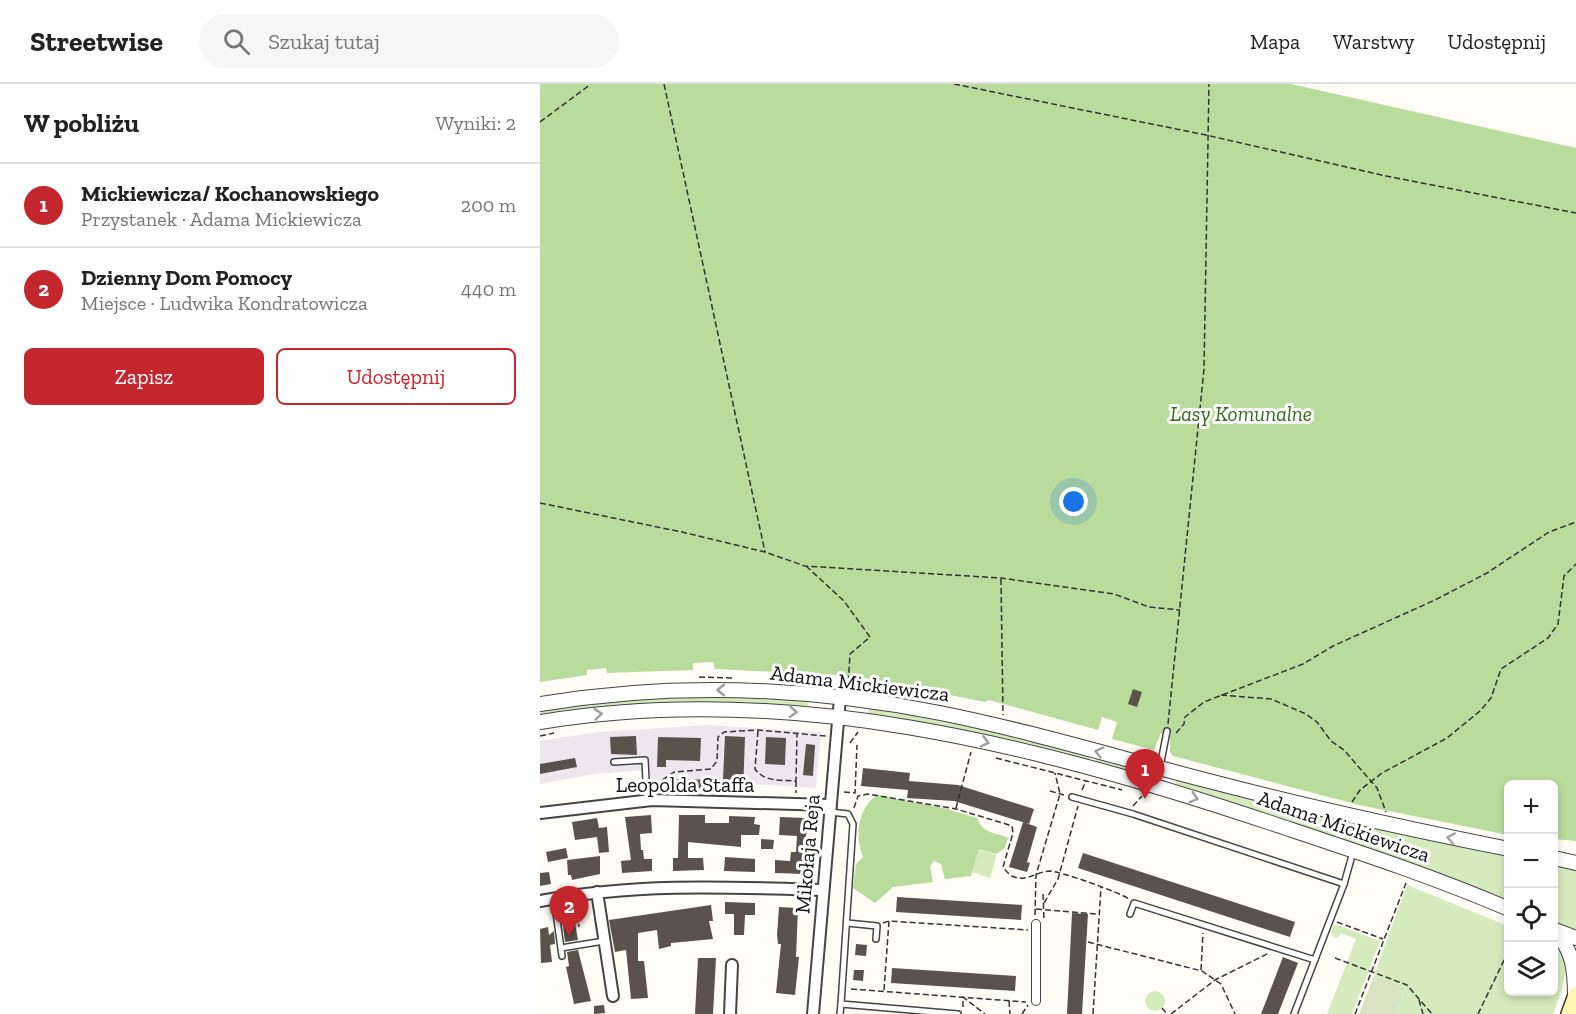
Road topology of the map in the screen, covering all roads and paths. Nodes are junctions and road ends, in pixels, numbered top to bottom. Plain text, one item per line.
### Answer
1 (591, 84) edge
2 (664, 84) edge
3 (954, 84) edge
4 (1209, 84) edge
5 (540, 122) edge
6 (1206, 135) junction
7 (1576, 213) edge
8 (540, 503) edge
9 (1576, 522) edge
10 (765, 552) junction
11 (1576, 564) edge
12 (805, 566) junction
13 (1001, 578) junction
14 (1180, 610) junction
15 (848, 686) dead end
16 (1219, 695) junction
17 (840, 698) junction
18 (540, 704) edge
19 (1003, 715) dead end
20 (838, 716) junction
21 (540, 722) edge
22 (758, 730) junction
23 (1167, 731) junction
24 (862, 732) dead end
25 (558, 733) dead end
26 (796, 733) junction
27 (540, 736) edge
28 (836, 737) junction
29 (850, 743) dead end
30 (857, 745) dead end
31 (963, 750) dead end
32 (993, 757) dead end
33 (614, 762) dead end
34 (1164, 769) junction
35 (1055, 772) junction
36 (796, 781) junction
37 (1086, 781) junction
38 (1370, 782) junction
39 (1163, 788) junction
40 (839, 791) dead end
41 (1050, 791) dead end
42 (855, 792) junction
43 (1131, 793) dead end
44 (1060, 794) junction
45 (858, 796) junction
46 (1142, 796) dead end
47 (1072, 798) joint
48 (649, 800) junction
49 (1079, 800) junction
50 (797, 803) junction
51 (830, 809) junction
52 (956, 809) junction
53 (1126, 812) junction
54 (540, 813) edge
55 (1386, 813) dead end
56 (850, 816) junction
57 (1347, 816) junction
58 (1504, 848) edge
59 (1354, 850) junction
60 (1558, 859) edge
61 (1576, 863) edge
62 (1059, 874) junction
63 (1036, 876) junction
64 (1406, 882) dead end
65 (1344, 884) junction
66 (1101, 887) junction
67 (824, 890) junction
68 (597, 892) junction
69 (1043, 894) dead end
70 (554, 898) junction
71 (540, 901) edge
72 (576, 902) dead end
73 (1134, 903) junction
74 (1044, 904) junction
75 (1504, 907) edge
76 (1035, 909) junction
77 (1044, 910) junction
78 (1099, 914) junction
79 (1130, 914) dead end
80 (578, 917) junction
81 (1331, 919) junction
82 (557, 920) junction
83 (889, 921) junction
84 (847, 923) junction
85 (877, 926) junction
86 (1204, 926) junction
87 (579, 927) dead end
88 (1036, 927) junction
89 (1558, 931) edge
90 (1558, 936) edge
91 (1576, 938) edge
92 (876, 939) dead end
93 (1384, 940) junction
94 (605, 941) junction
95 (1088, 942) dead end
96 (1097, 943) junction
97 (561, 948) junction
98 (1275, 948) junction
99 (562, 956) dead end
100 (1335, 958) dead end
101 (1315, 960) junction
102 (1504, 960) edge
103 (732, 965) dead end
104 (1201, 971) junction
105 (1371, 971) junction
106 (1215, 980) junction
107 (842, 988) junction
108 (884, 991) junction
109 (613, 996) dead end
110 (963, 997) junction
111 (1575, 997) edge
112 (1419, 999) junction
113 (1009, 1000) junction
114 (1036, 1001) dead end
115 (841, 1004) junction
116 (1162, 1008) dead end
117 (961, 1013) edge
118 (730, 1014) edge
119 (813, 1014) edge
120 (840, 1014) edge
121 (985, 1014) edge
122 (1010, 1014) edge
123 (1022, 1014) edge
124 (1093, 1014) edge
125 (1167, 1014) edge
126 (1171, 1014) edge
127 (1235, 1014) edge
128 (1294, 1014) edge
129 (1354, 1014) edge
130 (1423, 1014) edge
131 (1432, 1014) edge
132 (1478, 1014) edge
133 (1569, 1014) edge

1 - 5 path
2 - 10 path
3 - 6 path
4 - 6 path
6 - 7 path
6 - 14 path
8 - 10 path
9 - 16 path
10 - 12 path
11 - 38 path
12 - 13 path
12 - 15 path
13 - 14 path
13 - 19 path
14 - 23 path
16 - 23 path
16 - 38 path
17 -> 18 street, Adama Mickiewicza
17 - 20 street, Mikołaja Reja
34 -> 17 street, Adama Mickiewicza
21 -> 20 street, Adama Mickiewicza
20 - 28 street, Mikołaja Reja
20 -> 39 street, Adama Mickiewicza
22 - 26 path
22 - 36 path
22 - 48 path
23 - 34 lane
24 - 29 path
25 - 27 path
26 - 28 path
26 - 36 path
28 - 51 street, Mikołaja Reja
30 - 42 path
31 - 52 path
32 - 35 path
33 - 48 lane
34 - 39 street
34 - 57 street, Adama Mickiewicza
35 - 37 path
35 - 44 path
36 - 50 path
37 - 43 path
37 - 49 path
38 - 55 path
38 - 57 path
39 -> 59 street, Adama Mickiewicza
40 - 42 path
41 - 44 path
42 - 45 path
44 - 47 path
44 - 63 path
45 - 52 path
45 - 56 path
46 - 53 path
47 - 49 lane
48 - 50 street, Leopolda Staffa
48 - 54 street, Leopolda Staffa
49 - 53 lane
49 - 62 path
50 - 51 street, Leopolda Staffa
51 - 56 lane
51 - 67 street, Mikołaja Reja
52 - 63 path
53 - 65 lane
56 - 84 lane
58 -> 57 street, Adama Mickiewicza
59 - 65 lane
59 - 75 street, Adama Mickiewicza
60 - 61 street
62 - 63 path
62 - 66 path
62 - 74 path
63 - 76 path
64 - 93 path
65 - 81 lane
66 - 73 path
66 - 78 path
67 - 68 street
67 - 119 street, Mikołaja Reja
68 - 70 street
68 - 94 street
69 - 74 path
70 - 71 street
70 - 82 lane
72 - 80 path
73 - 79 lane
73 - 86 lane
74 - 77 path
76 - 77 path
76 - 88 path
77 - 78 path
77 - 88 path
78 - 96 path
80 - 82 path
80 - 87 path
81 - 93 path
81 - 101 lane
82 - 97 lane
83 - 85 path
83 - 88 path
83 - 108 path
84 - 85 lane
84 - 107 lane
85 - 92 lane
86 - 98 lane
86 - 104 path
88 - 114 street
89 - 91 street
90 - 111 street
93 - 105 path
94 - 97 lane
94 - 109 street
95 - 96 path
96 - 104 path
96 - 124 path
97 - 99 lane
98 - 101 lane
98 - 106 path
100 - 105 path
101 - 128 lane
102 - 132 path
103 - 118 street
104 - 106 path
105 - 112 path
105 - 129 path
106 - 126 path
106 - 127 path
107 - 108 path
107 - 115 lane
108 - 110 path
110 - 113 path
110 - 117 path
110 - 121 path
111 - 133 main road
112 - 130 path
112 - 131 path
113 - 122 path
113 - 123 path
115 - 117 lane
115 - 120 lane
116 - 125 path

